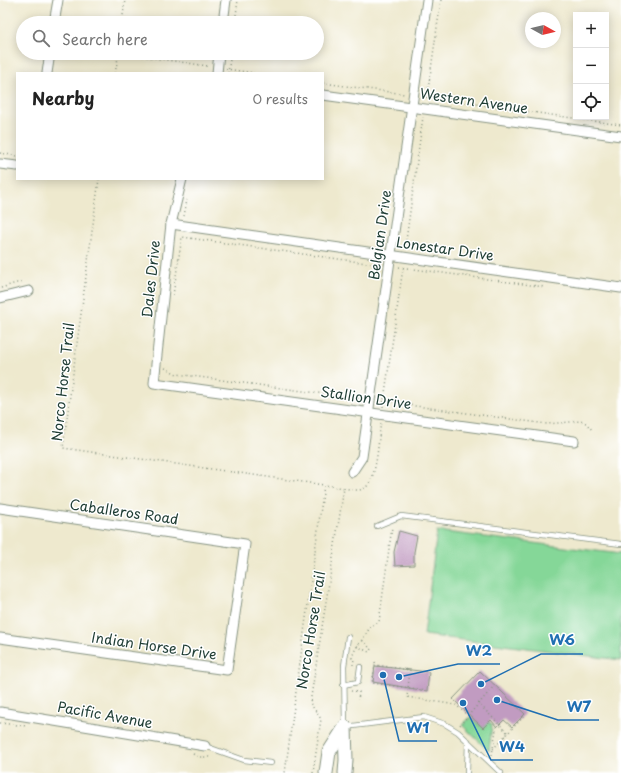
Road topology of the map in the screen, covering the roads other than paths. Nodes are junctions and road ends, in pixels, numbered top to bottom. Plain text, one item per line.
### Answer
1 (58, 0) edge
2 (226, 0) edge
3 (427, 0) edge
4 (55, 16) edge
5 (224, 16) edge
6 (49, 60) edge
7 (218, 60) edge
8 (217, 70) edge
9 (47, 72) edge
10 (324, 95) edge
11 (412, 107) junction
12 (621, 136) edge
13 (0, 164) edge
14 (16, 166) edge
15 (182, 180) edge
16 (171, 224) junction
17 (392, 256) junction
18 (28, 287) road end
19 (621, 288) edge
20 (0, 298) edge
21 (154, 383) joint
22 (368, 413) junction
23 (574, 441) dead end
24 (352, 472) dead end
25 (0, 508) edge
26 (377, 526) dead end
27 (245, 544) joint
28 (621, 544) edge
29 (348, 637) dead end
30 (0, 638) edge
31 (360, 667) dead end
32 (343, 685) junction
33 (0, 712) edge
34 (345, 727) junction
35 (468, 741) junction
36 (204, 746) joint
37 (271, 763) dead end
38 (326, 773) edge
39 (344, 773) edge
40 (467, 773) edge
41 (501, 773) edge

1 - 4 street
2 - 5 street
3 - 11 street, Belgian Drive
6 - 9 street
7 - 8 street
10 - 11 street, Western Avenue
11 - 12 street, Western Avenue
11 - 17 street, Belgian Drive
13 - 14 street
15 - 16 street, Dales Drive
16 - 17 street, Lonestar Drive
16 - 21 street, Dales Drive
17 - 19 street, Lonestar Drive
17 - 22 street, Belgian Drive
18 - 20 street
21 - 22 street, Stallion Drive
22 - 23 street, Stallion Drive
22 - 24 street, Belgian Drive
25 - 27 street, Caballeros Road
26 - 28 lane
27 - 30 street, Indian Horse Drive
29 - 32 lane
31 - 32 lane
32 - 34 lane
33 - 36 street, Pacific Avenue
34 - 35 lane
34 - 38 street
34 - 39 street
35 - 40 lane
35 - 41 lane
36 - 37 lane

